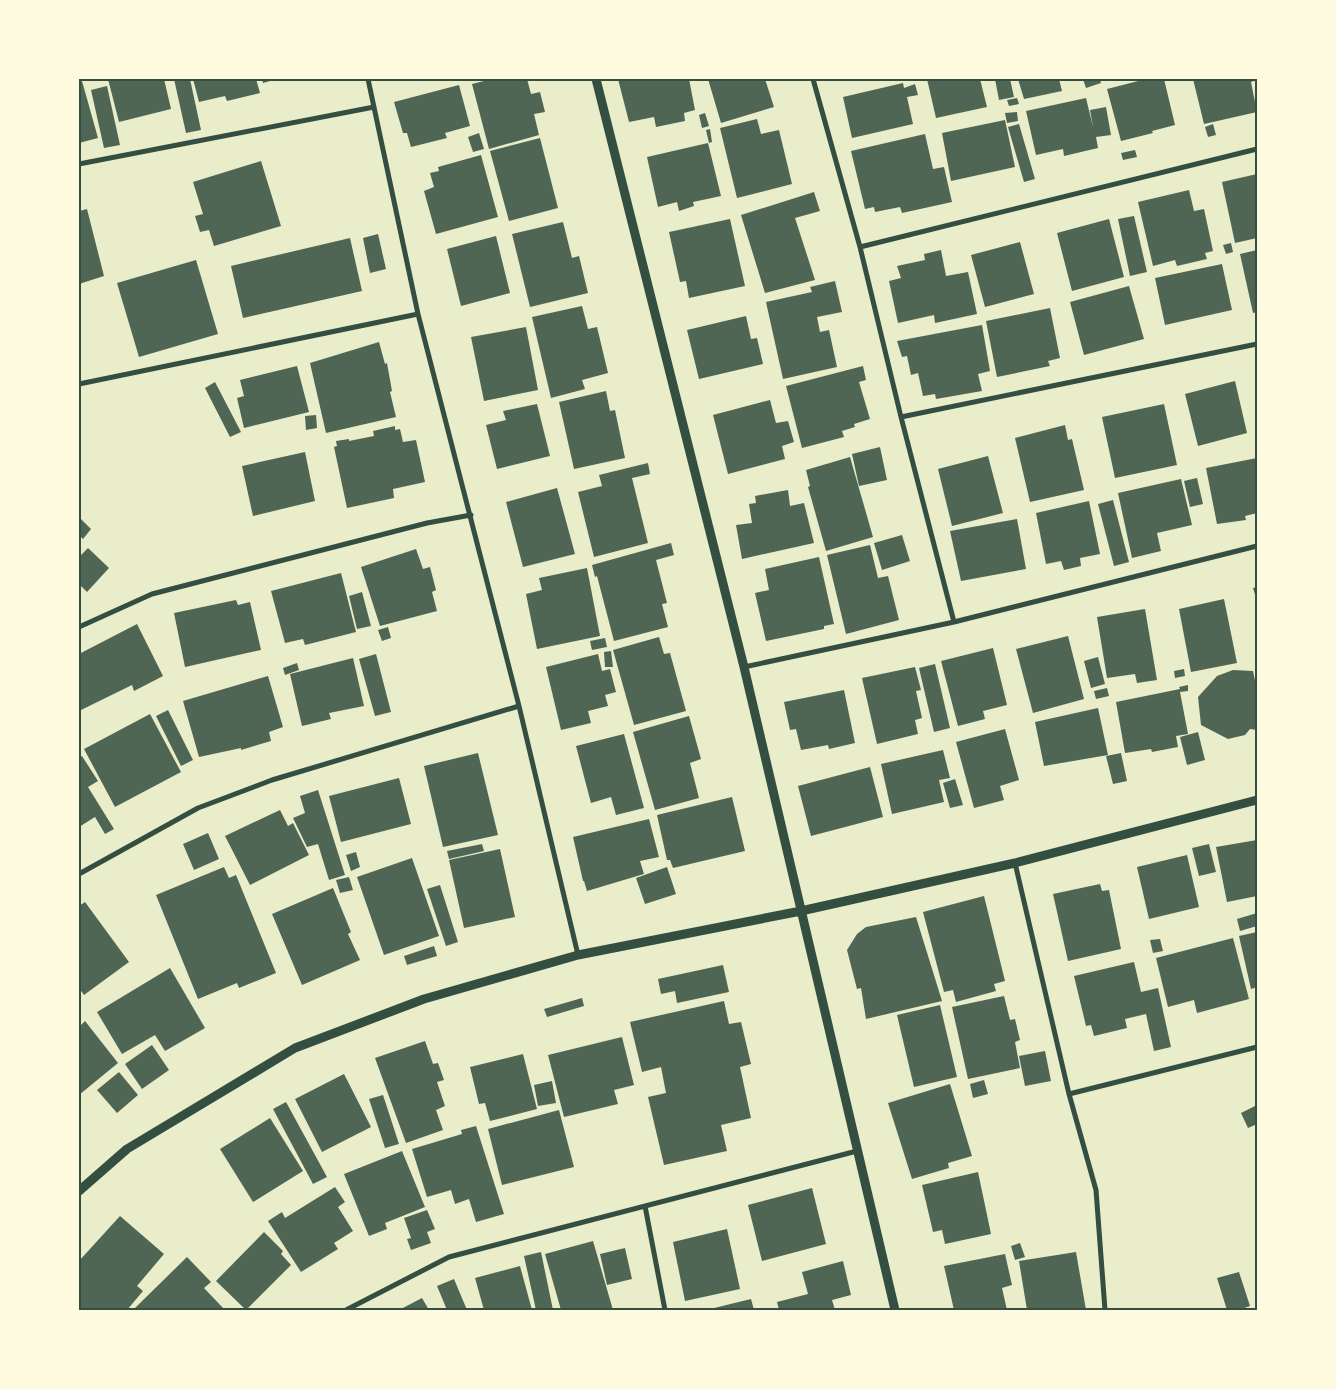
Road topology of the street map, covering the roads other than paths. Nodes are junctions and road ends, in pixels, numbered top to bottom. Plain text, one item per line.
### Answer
1 (368, 79) edge
2 (596, 79) edge
3 (813, 79) edge
4 (374, 108) junction
5 (1257, 149) edge
6 (79, 164) edge
7 (860, 247) junction
8 (418, 314) junction
9 (1257, 344) edge
10 (79, 384) edge
11 (901, 417) junction
12 (471, 514) junction
13 (1257, 546) edge
14 (954, 622) junction
15 (79, 628) edge
16 (744, 667) junction
17 (519, 706) junction
18 (1257, 800) edge
19 (1015, 863) junction
20 (79, 874) edge
21 (800, 911) junction
22 (578, 955) junction
23 (1257, 1047) edge
24 (1069, 1094) junction
25 (856, 1151) junction
26 (79, 1191) edge
27 (645, 1206) junction
28 (346, 1310) edge
29 (665, 1310) edge
30 (895, 1310) edge
31 (1105, 1310) edge

1 - 4 street
2 - 16 street
3 - 7 street
4 - 6 street
4 - 8 street
5 - 7 street
7 - 11 street
8 - 10 street
8 - 12 street
9 - 11 street
11 - 14 street
12 - 15 street
12 - 17 street
13 - 14 street
14 - 16 street
16 - 21 street
17 - 20 street
17 - 22 street
18 - 19 street
19 - 21 street
19 - 24 street
21 - 22 street
21 - 25 street
22 - 26 street
23 - 24 street
24 - 31 street
25 - 27 street
25 - 30 street
27 - 28 street
27 - 29 street

